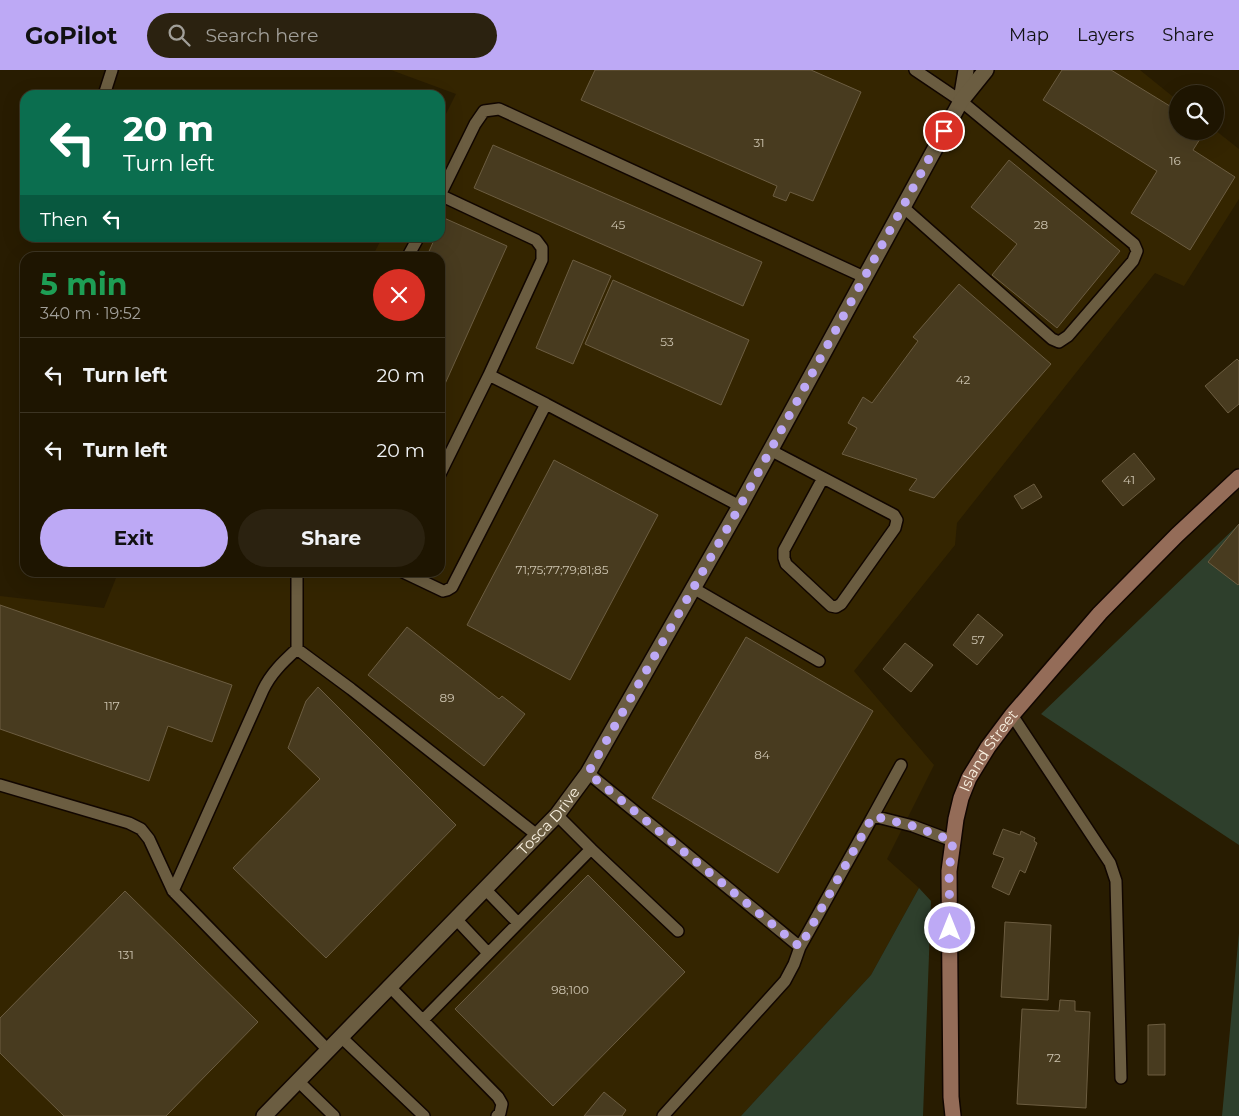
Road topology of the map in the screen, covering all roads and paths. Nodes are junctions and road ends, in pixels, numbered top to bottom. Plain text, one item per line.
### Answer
1 (112, 70) edge
2 (915, 70) edge
3 (966, 70) edge
4 (986, 70) edge
5 (106, 90) edge
6 (961, 101) junction
7 (445, 185) edge
8 (445, 197) edge
9 (903, 207) junction
10 (864, 277) junction
11 (489, 375) junction
12 (546, 404) junction
13 (770, 450) junction
14 (445, 464) edge
15 (1239, 477) edge
16 (823, 478) junction
17 (740, 506) junction
18 (298, 577) edge
19 (414, 577) edge
20 (693, 588) junction
21 (297, 649) junction
22 (819, 661) dead end
23 (1012, 715) junction
24 (901, 765) dead end
25 (588, 773) junction
26 (0, 785) edge
27 (557, 815) junction
28 (873, 816) junction
29 (537, 835) junction
30 (953, 841) junction
31 (592, 849) junction
32 (485, 889) junction
33 (173, 891) junction
34 (456, 920) junction
35 (518, 923) junction
36 (678, 931) dead end
37 (800, 947) junction
38 (488, 953) junction
39 (390, 987) junction
40 (423, 1020) junction
41 (341, 1037) junction
42 (328, 1050) junction
43 (1121, 1078) dead end
44 (298, 1081) junction
45 (264, 1116) edge
46 (334, 1116) edge
47 (424, 1116) edge
48 (497, 1116) edge
49 (663, 1116) edge
50 (953, 1116) edge

1 - 5 lane
2 - 6 lane
3 - 6 street, Tosca Drive
4 - 6 street, Tosca Drive
6 - 9 street, Tosca Drive
6 - 9 lane
7 - 10 lane
8 - 11 lane
9 - 10 street, Tosca Drive
10 - 13 street, Tosca Drive
11 - 12 lane
11 - 14 lane
12 - 17 lane
12 - 19 lane
13 - 16 lane
13 - 17 street, Tosca Drive
15 - 23 street, Island Street
16 - 16 lane
17 - 20 street, Tosca Drive
18 - 21 lane
20 - 22 lane
20 - 25 street, Tosca Drive
21 - 29 lane
21 - 33 lane
23 - 30 street, Island Street
23 - 43 lane
24 - 28 lane
25 - 27 street, Tosca Drive
25 - 37 lane
26 - 33 lane
27 - 29 street, Tosca Drive
27 - 31 lane
28 - 30 lane
28 - 37 lane
29 - 32 street, Tosca Drive
30 - 50 street, Island Street
31 - 35 lane
31 - 36 lane
32 - 34 street, Tosca Drive
32 - 35 lane
33 - 42 lane
34 - 38 lane
34 - 39 street, Tosca Drive
35 - 38 lane
37 - 49 lane
38 - 40 lane
39 - 40 lane
39 - 41 street, Tosca Drive
40 - 48 lane
41 - 42 street, Tosca Drive
41 - 47 lane
42 - 44 street, Tosca Drive
44 - 45 street, Tosca Drive
44 - 46 lane

